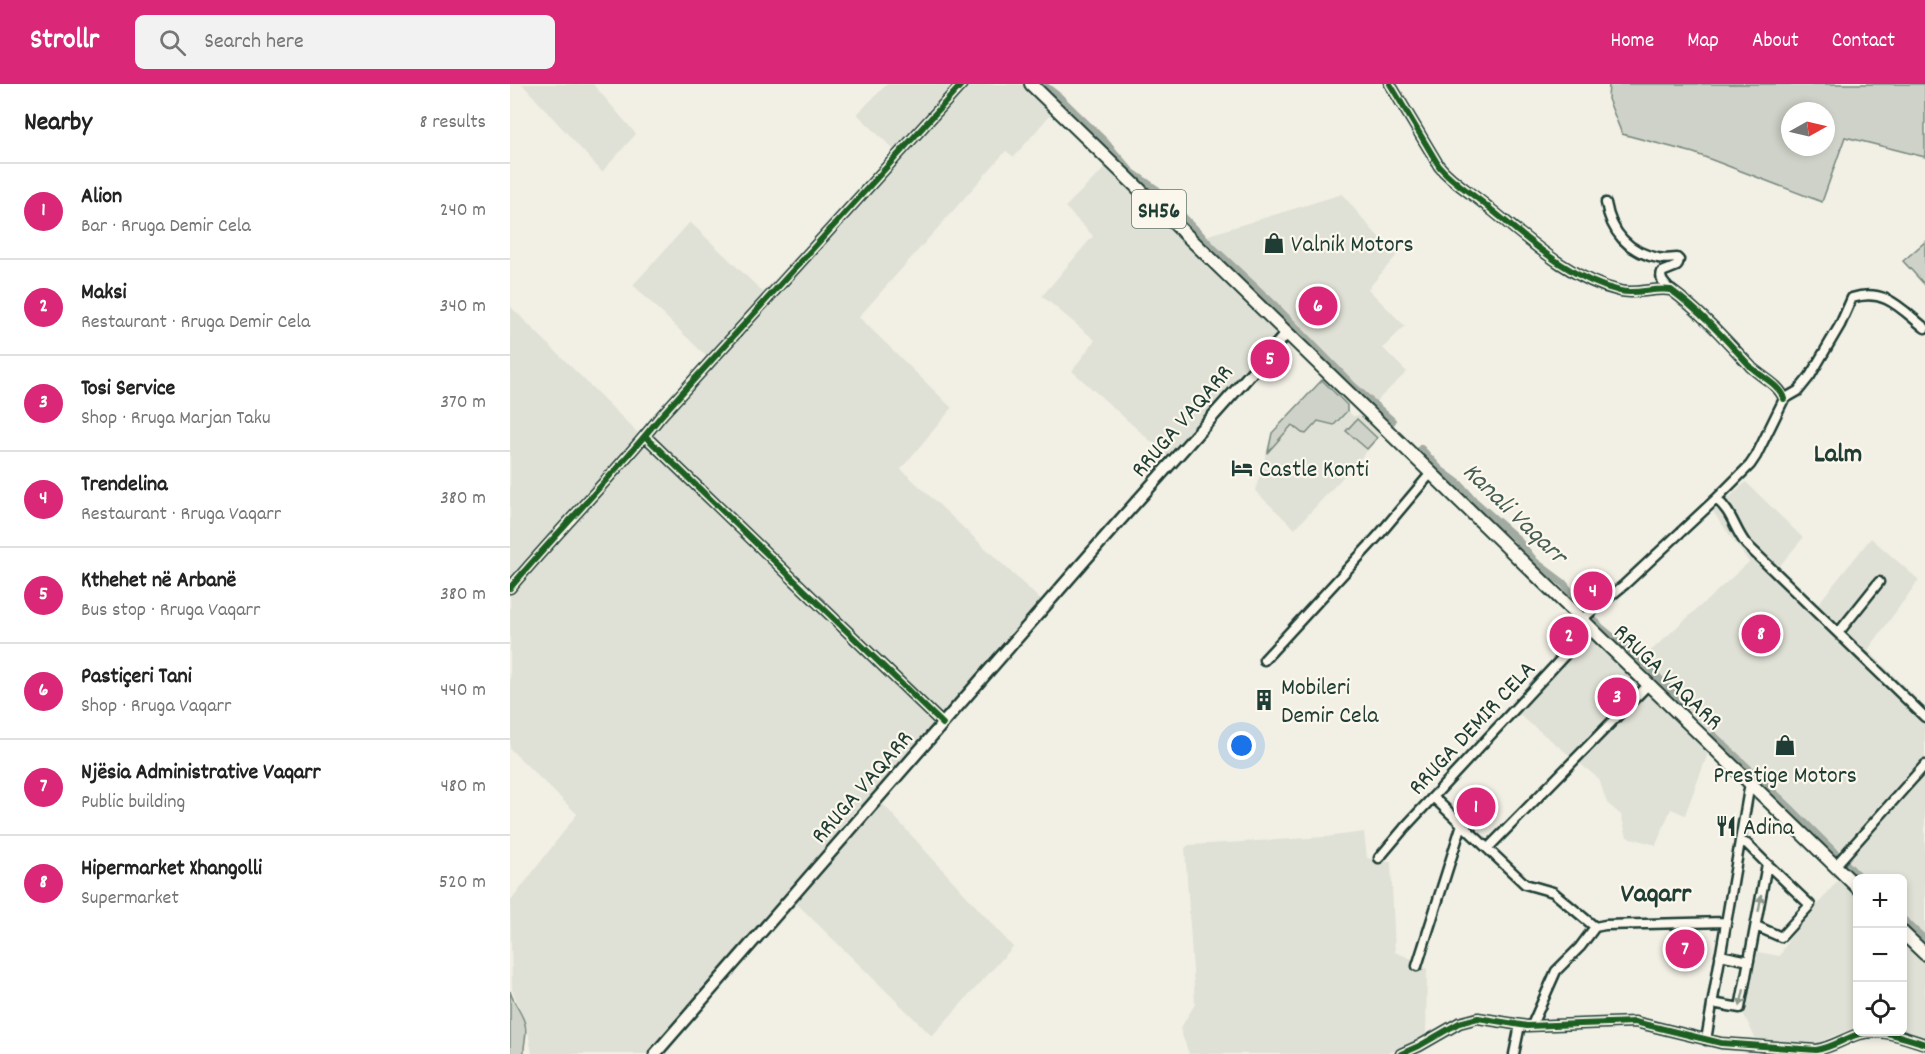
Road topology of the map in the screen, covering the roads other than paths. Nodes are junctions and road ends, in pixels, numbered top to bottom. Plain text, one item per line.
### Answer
1 (962, 84) edge
2 (1031, 84) edge
3 (1390, 84) edge
4 (1606, 203) dead end
5 (1671, 290) junction
6 (1925, 328) edge
7 (1287, 333) junction
8 (1784, 399) junction
9 (645, 436) junction
10 (1431, 473) junction
11 (1716, 499) junction
12 (1879, 582) dead end
13 (510, 588) edge
14 (1587, 619) junction
15 (1839, 632) junction
16 (1264, 660) dead end
17 (1648, 685) junction
18 (1925, 717) edge
19 (943, 724) junction
20 (1925, 765) edge
21 (1750, 783) junction
22 (1434, 798) junction
23 (1462, 824) junction
24 (1740, 841) junction
25 (1488, 848) junction
26 (1379, 858) dead end
27 (1840, 862) junction
28 (1767, 864) junction
29 (1853, 882) edge
30 (1726, 922) junction
31 (1756, 926) junction
32 (1595, 927) junction
33 (1907, 937) edge
34 (1925, 954) edge
35 (1720, 955) junction
36 (1749, 961) junction
37 (1417, 966) dead end
38 (1712, 1003) junction
39 (1520, 1025) junction
40 (1532, 1025) junction
41 (1706, 1040) junction
42 (1925, 1044) edge
43 (1739, 1050) edge
44 (1783, 1051) edge
45 (1816, 1052) edge
46 (655, 1054) edge
47 (1401, 1054) edge
48 (1514, 1054) edge

1 - 9 street
2 - 7 main road, SH56
3 - 5 street
4 - 5 street
5 - 8 street
6 - 8 street
7 - 10 main road, RRUGA VAQARR / SH56
7 - 19 main road, RRUGA VAQARR
8 - 11 street, RRUGA DEMIR CELA
9 - 13 street
9 - 19 street
10 - 14 main road, RRUGA VAQARR / SH56
10 - 16 street
11 - 14 street, RRUGA DEMIR CELA
11 - 15 street
12 - 15 street
14 - 17 main road, RRUGA VAQARR / SH56
14 - 22 street, RRUGA DEMIR CELA
15 - 18 street
17 - 21 main road, RRUGA VAQARR / SH56
17 - 25 street
19 - 46 main road, RRUGA VAQARR
20 - 27 street
21 - 24 street
21 - 27 main road, RRUGA VAQARR / SH56
22 - 23 street
22 - 26 street, RRUGA DEMIR CELA
23 - 25 street
23 - 37 street
24 - 28 street
24 - 30 street
25 - 32 street
27 - 29 main road, RRUGA VAQARR / SH56
31 -> 28 street
28 - 31 street
30 - 32 street
30 - 35 street
31 - 36 street
32 - 40 street
33 - 34 main road
35 - 36 street
35 - 38 street
36 -> 38 street
38 - 41 street
39 - 40 street
39 - 47 street
39 - 48 street
40 - 41 street
41 - 43 street
42 - 45 street
43 - 44 street
44 - 45 street

